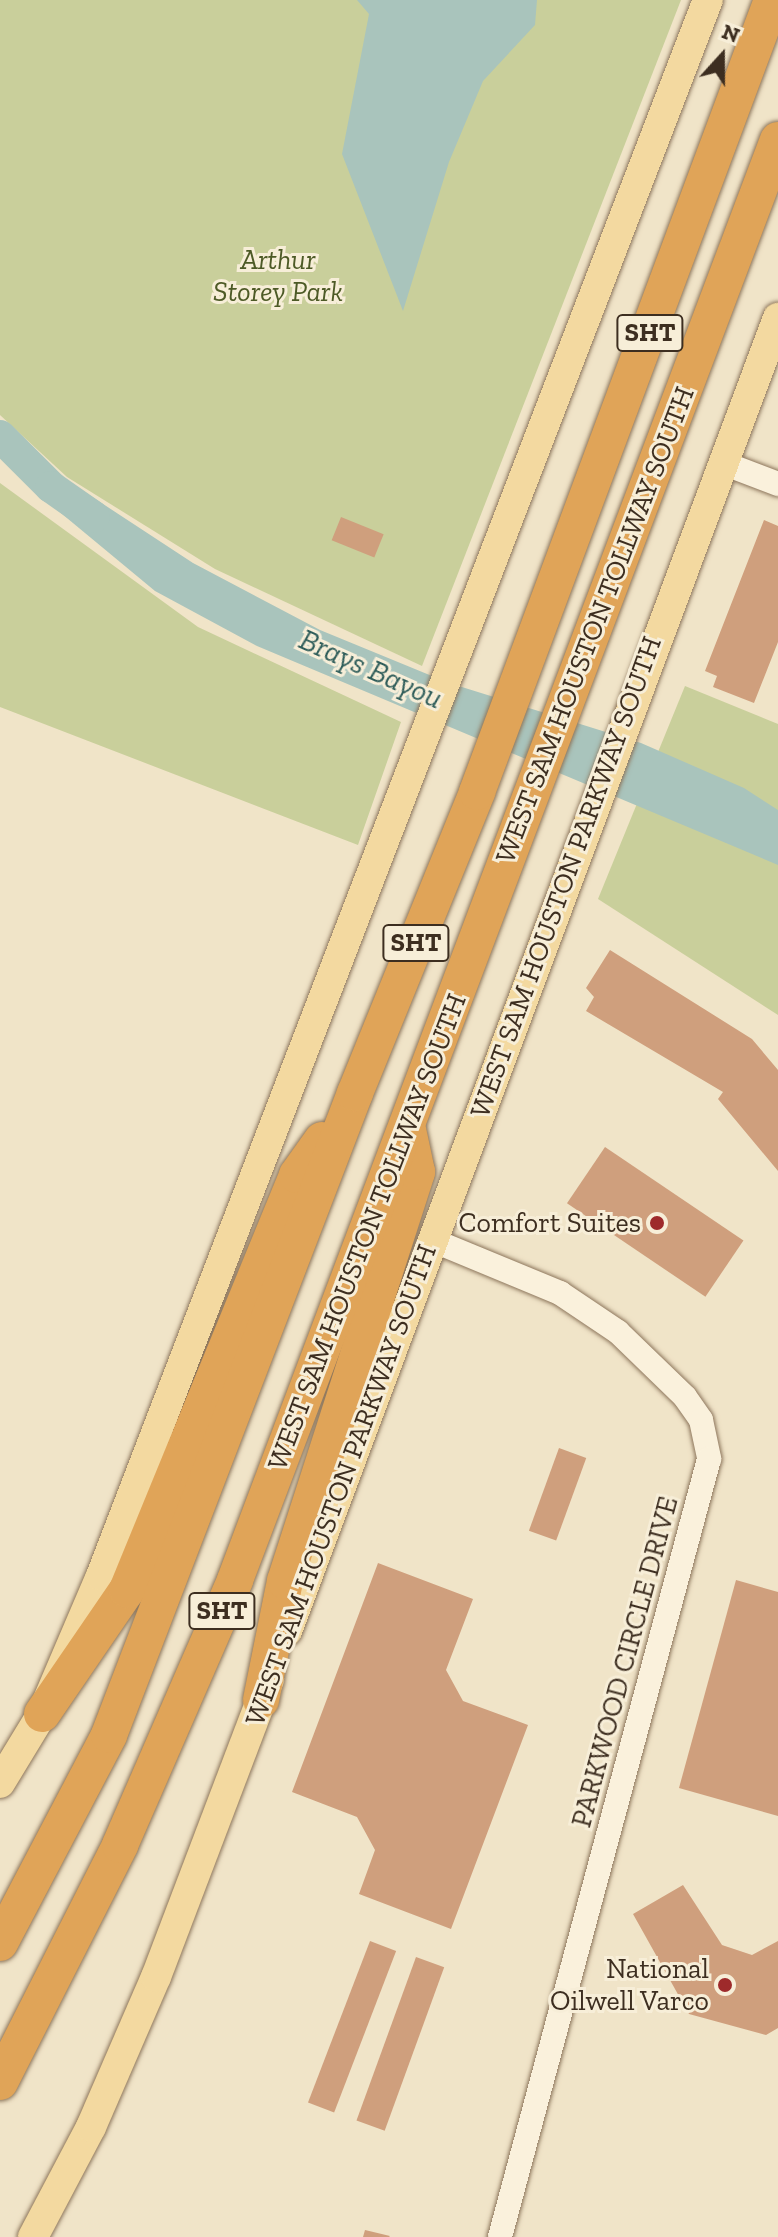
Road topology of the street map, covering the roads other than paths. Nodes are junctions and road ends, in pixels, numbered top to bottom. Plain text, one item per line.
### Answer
1 (708, 0) edge
2 (772, 0) edge
3 (778, 140) edge
4 (778, 318) edge
5 (723, 463) junction
6 (778, 484) edge
7 (355, 1093) junction
8 (407, 1125) junction
9 (432, 1240) junction
10 (261, 1700) junction
11 (42, 1714) junction
12 (0, 1783) edge
13 (0, 1943) edge
14 (0, 2082) edge
15 (33, 2237) edge
16 (500, 2237) edge

1 - 11 main road
2 - 7 highway, WEST SAM HOUSTON TOLLWAY SOUTH / SHT
3 - 8 highway, WEST SAM HOUSTON TOLLWAY SOUTH / SHT
4 - 5 main road, WEST SAM HOUSTON PARKWAY SOUTH
5 - 6 street
5 - 9 main road, WEST SAM HOUSTON PARKWAY SOUTH
7 - 11 highway
7 - 13 highway, WEST SAM HOUSTON TOLLWAY SOUTH / SHT
8 - 10 highway
8 - 14 highway, WEST SAM HOUSTON TOLLWAY SOUTH / SHT
9 - 10 main road, WEST SAM HOUSTON PARKWAY SOUTH
9 - 16 street, PARKWOOD CIRCLE DRIVE
10 - 15 main road, WEST SAM HOUSTON PARKWAY SOUTH
11 - 12 main road

